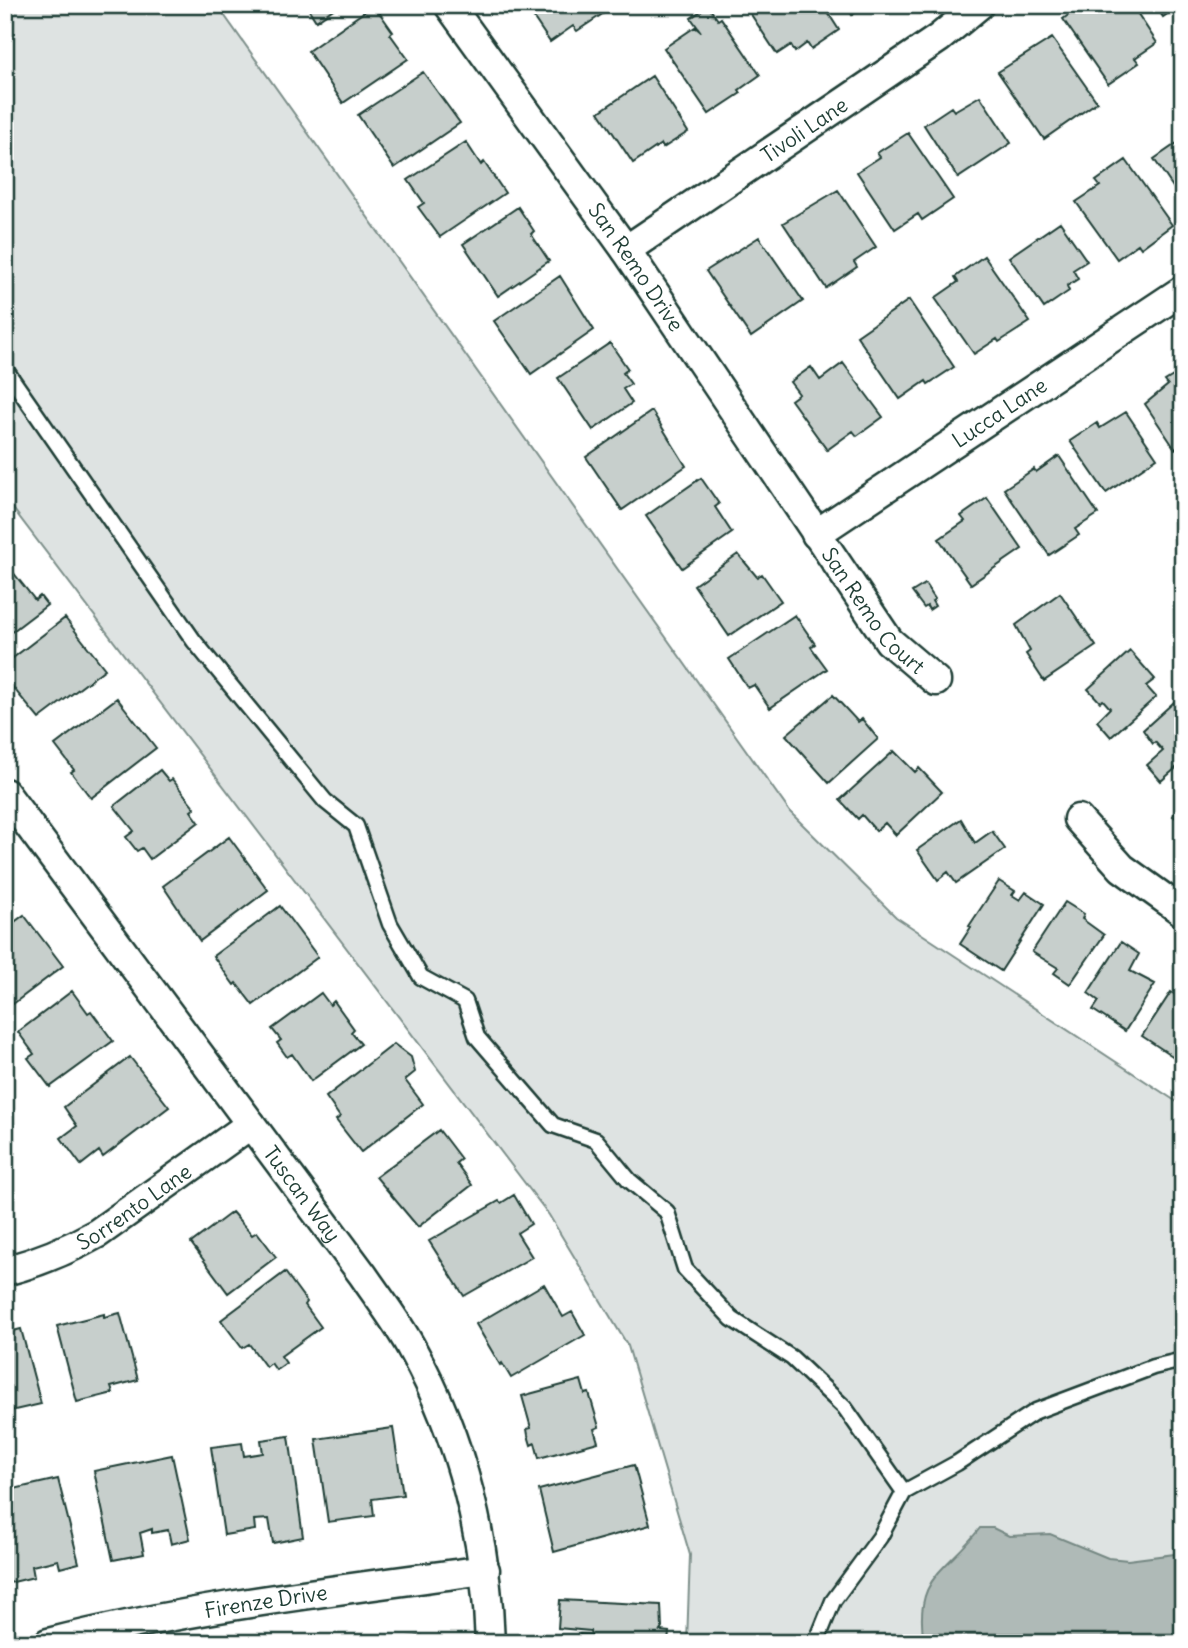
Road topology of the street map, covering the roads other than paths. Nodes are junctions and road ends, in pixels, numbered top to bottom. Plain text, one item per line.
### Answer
1 (449, 5) edge
2 (979, 5) edge
3 (626, 250) junction
4 (1183, 290) edge
5 (5, 369) edge
6 (816, 534) junction
7 (936, 681) dead end
8 (5, 793) edge
9 (1078, 819) dead end
10 (1183, 912) edge
11 (251, 1124) junction
12 (5, 1270) edge
13 (1183, 1360) edge
14 (904, 1492) junction
15 (485, 1570) junction
16 (48, 1643) edge
17 (490, 1643) edge
18 (816, 1643) edge

1 - 3 street, San Remo Drive
2 - 3 street, Tivoli Lane
3 - 6 street, San Remo Drive
4 - 6 street, Lucca Lane
5 - 14 lane
6 - 7 street, San Remo Court
8 - 11 street, Tuscan Way
9 - 10 street
11 - 12 street, Sorrento Lane
11 - 15 street, Tuscan Way
13 - 14 lane
14 - 18 lane
15 - 16 street, Firenze Drive
15 - 17 street, Tuscan Way

